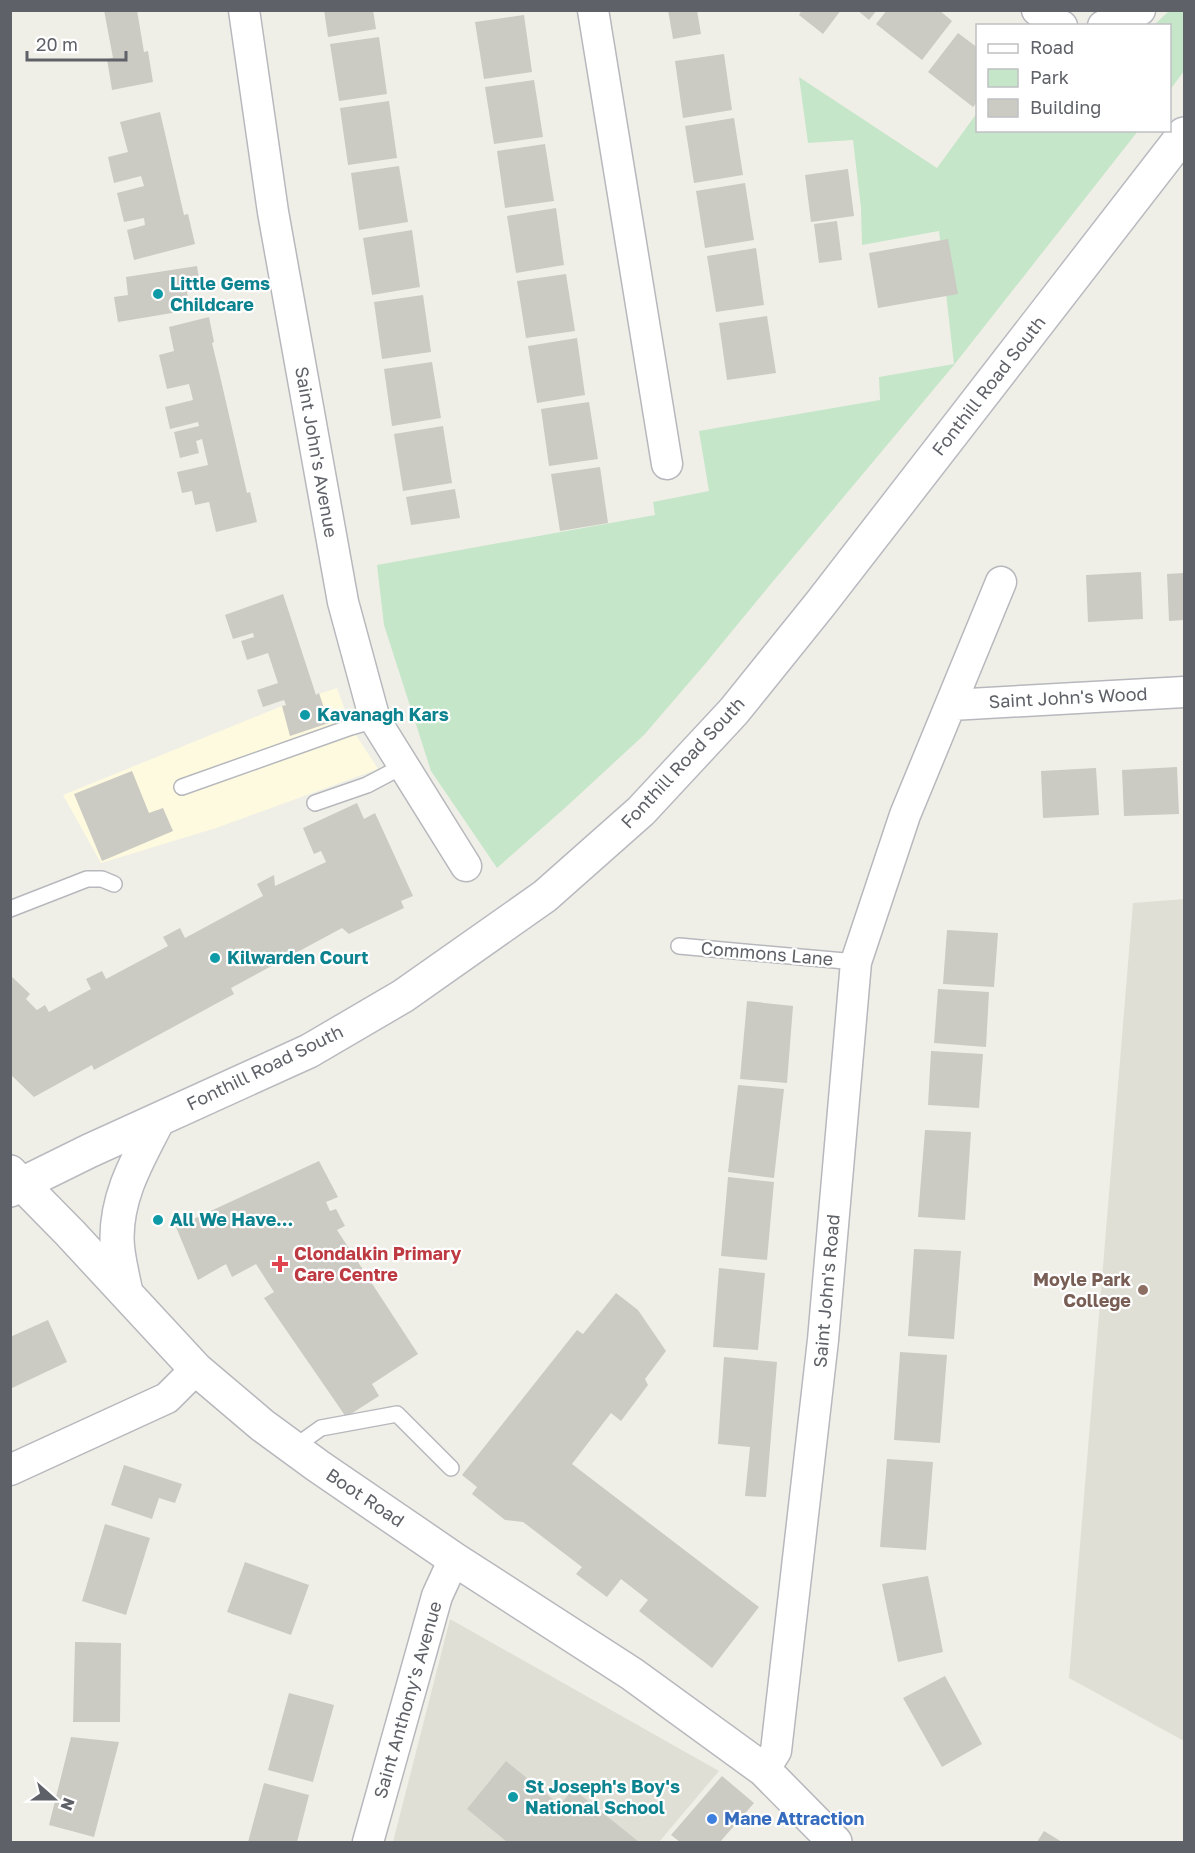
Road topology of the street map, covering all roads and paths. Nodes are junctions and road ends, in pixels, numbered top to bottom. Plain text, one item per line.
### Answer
1 (244, 10) edge
2 (593, 10) edge
3 (1037, 10) edge
4 (1140, 10) edge
5 (1058, 24) edge
6 (1107, 24) edge
7 (1185, 134) edge
8 (667, 464) dead end
9 (1001, 582) dead end
10 (1185, 692) edge
11 (951, 705) junction
12 (375, 720) junction
13 (403, 766) junction
14 (182, 787) dead end
15 (315, 803) dead end
16 (466, 866) dead end
17 (114, 884) dead end
18 (10, 909) edge
19 (679, 946) dead end
20 (856, 962) junction
21 (159, 1120) junction
22 (14, 1182) edge
23 (126, 1293) junction
24 (196, 1370) junction
25 (293, 1448) junction
26 (451, 1468) dead end
27 (10, 1470) edge
28 (454, 1559) junction
29 (764, 1770) junction
30 (368, 1842) edge
31 (835, 1842) edge

1 - 12 street, Saint John's Avenue
2 - 8 street
3 - 5 street
4 - 6 street
7 - 21 main road, Fonthill Road South
9 - 11 street
10 - 11 street, Saint John's Wood
11 - 20 street, Saint John's Road
12 - 13 street, Saint John's Avenue
12 - 14 lane
13 - 15 lane
13 - 16 street, Saint John's Avenue
17 - 18 lane
19 - 20 lane, Commons Lane
20 - 29 street, Saint John's Road
21 - 22 main road, Fonthill Road South
21 - 23 main road
22 - 23 main road, Boot Road
23 - 24 main road, Boot Road
24 - 25 main road, Boot Road
24 - 27 street
25 - 26 lane
25 - 28 main road, Boot Road
28 - 29 main road, Boot Road
28 - 30 street, Saint Anthony's Avenue
29 - 31 main road, Boot Road

